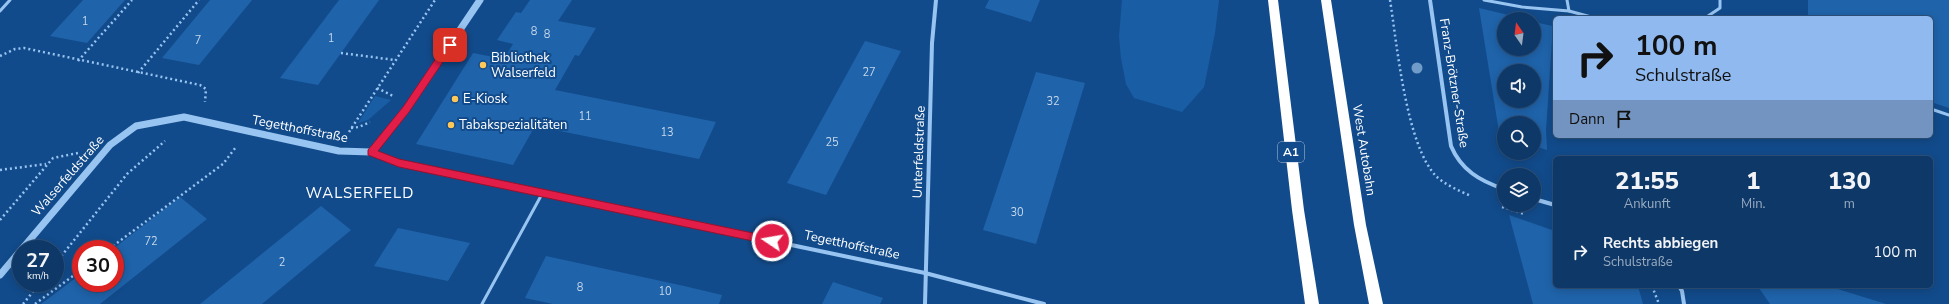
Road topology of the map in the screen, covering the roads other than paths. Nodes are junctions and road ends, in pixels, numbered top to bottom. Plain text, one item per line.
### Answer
1 (10, 0) edge
2 (480, 0) edge
3 (936, 0) edge
4 (1273, 0) edge
5 (1326, 0) edge
6 (1430, 0) edge
7 (1484, 0) edge
8 (1567, 0) edge
9 (1720, 0) edge
10 (0, 10) edge
11 (1569, 11) junction
12 (1588, 16) edge
13 (1708, 16) edge
14 (1933, 110) edge
15 (1949, 115) edge
16 (184, 117) joint
17 (371, 152) junction
18 (1497, 186) edge
19 (542, 194) junction
20 (1541, 201) edge
21 (1553, 204) edge
22 (29, 240) edge
23 (12, 260) edge
24 (926, 273) junction
25 (0, 275) edge
26 (1680, 288) edge
27 (482, 304) edge
28 (925, 304) edge
29 (1044, 304) edge
30 (1312, 304) edge
31 (1376, 304) edge
32 (1684, 304) edge

1 - 10 lane
2 - 17 street
3 - 24 street, Unterfeldstraße
4 - 30 highway, A1
5 - 31 highway, West Autobahn
6 - 18 street, Franz-Brötzner-Straße
7 - 11 lane
8 - 11 lane
9 - 13 lane
11 - 12 lane
14 - 15 lane
16 - 17 street, Tegetthoffstraße
16 - 22 street, Walserfeldstraße
17 - 19 street, Tegetthoffstraße
19 - 24 street, Tegetthoffstraße
19 - 27 lane
20 - 21 street
23 - 25 street, Walserfeldstraße
24 - 28 street, Unterfeldstraße
24 - 29 street, Tegetthoffstraße
26 - 32 street

